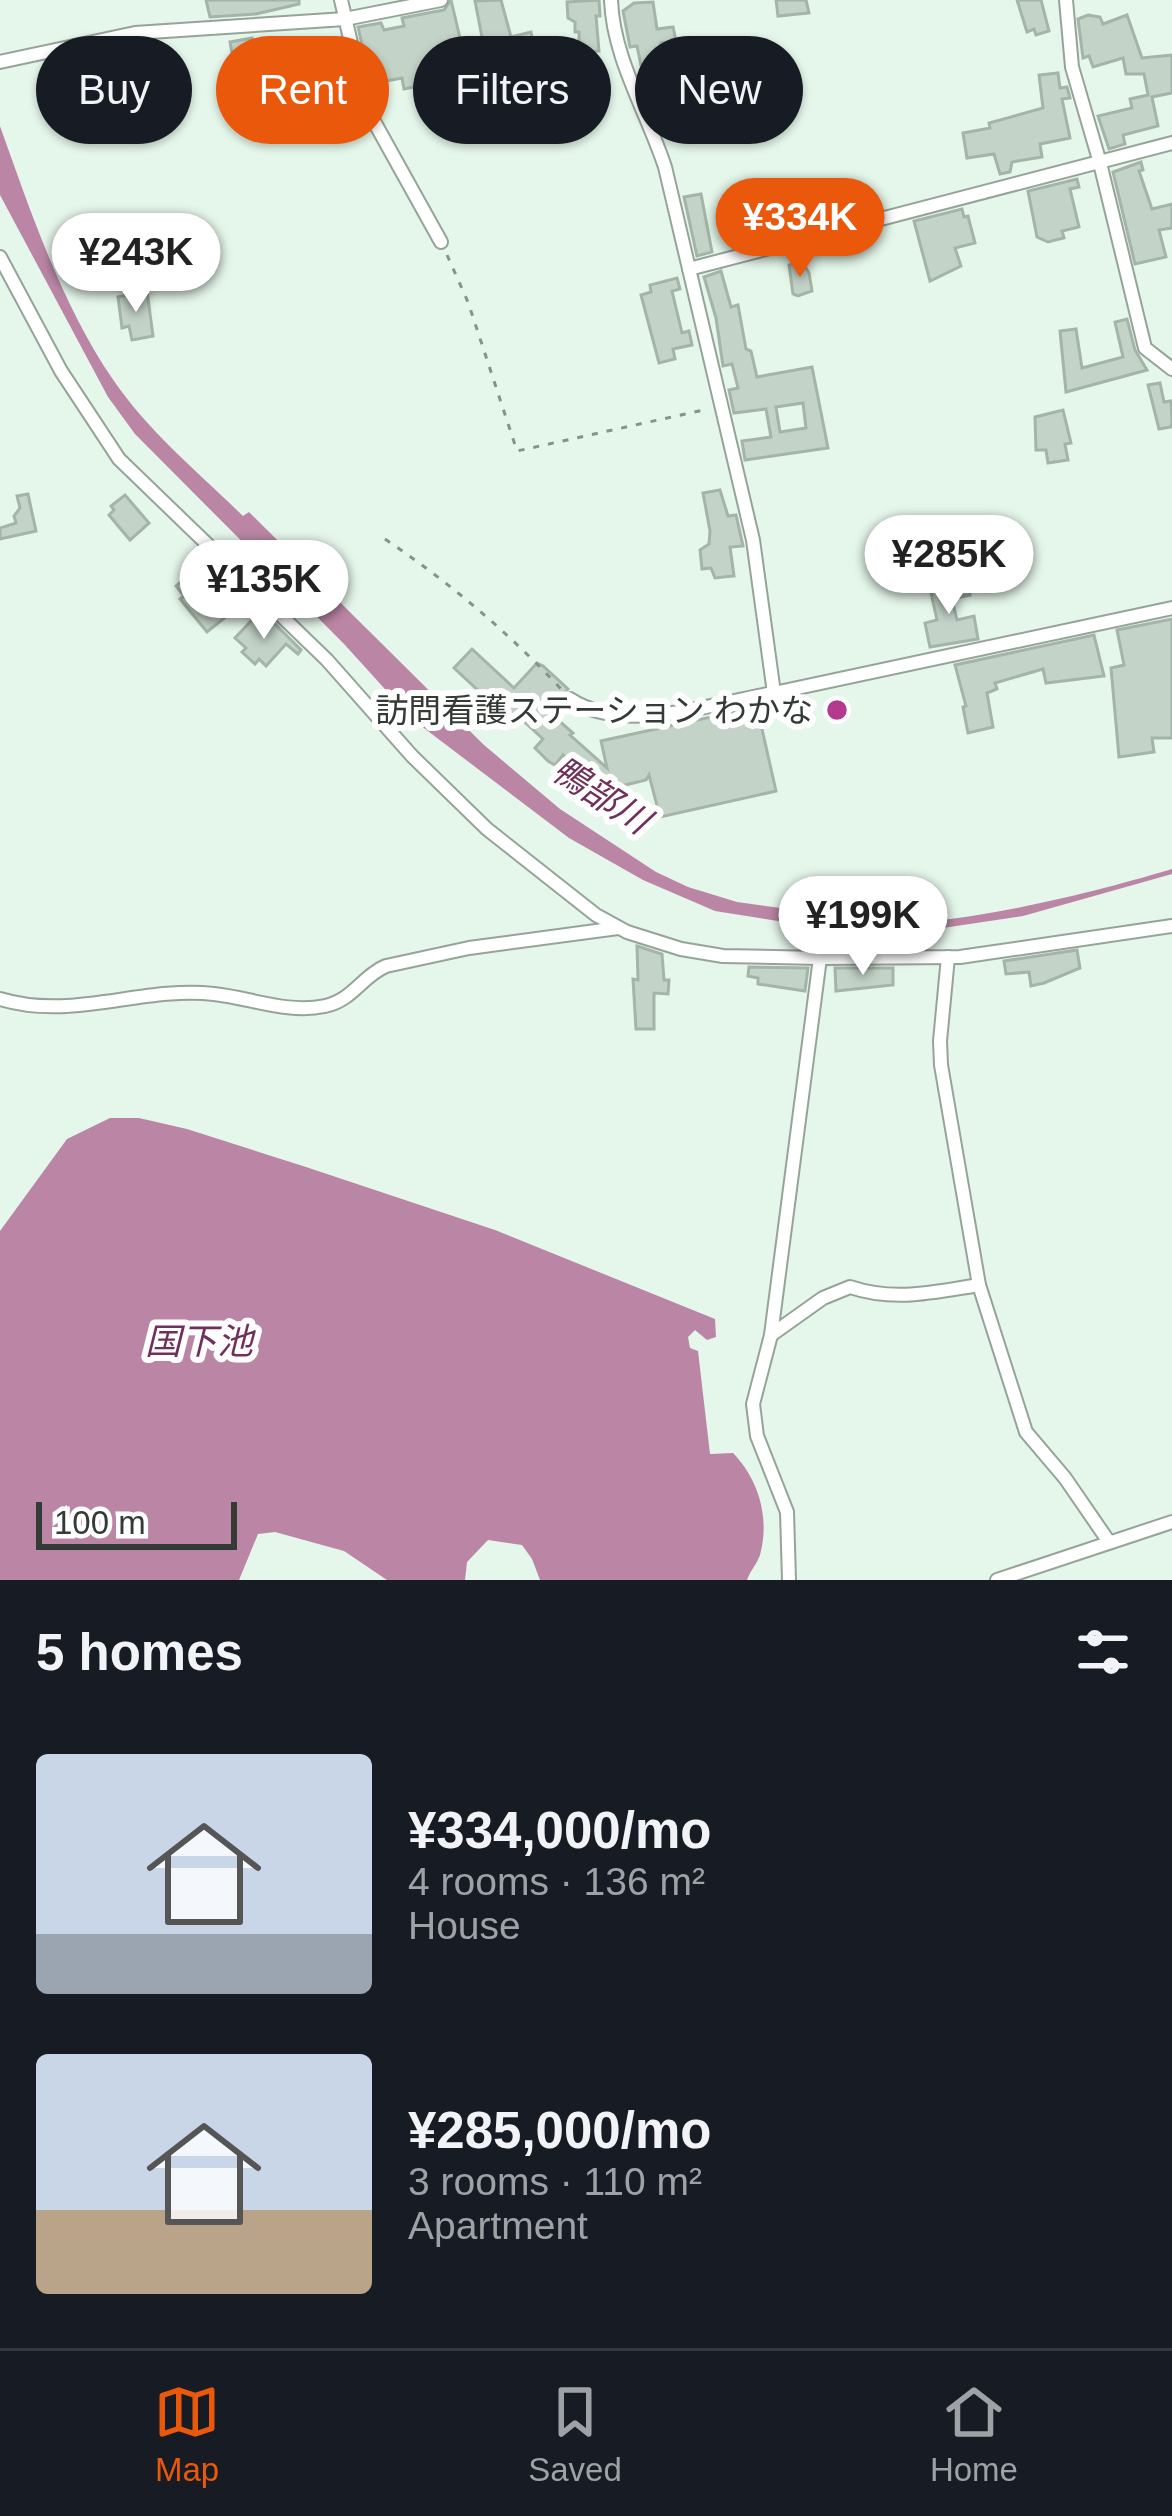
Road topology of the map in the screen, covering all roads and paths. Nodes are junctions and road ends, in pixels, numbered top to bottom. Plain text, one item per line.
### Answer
1 (341, 0) edge
2 (441, 0) edge
3 (611, 0) edge
4 (1066, 0) edge
5 (346, 19) junction
6 (0, 62) edge
7 (1172, 143) edge
8 (1100, 163) junction
9 (441, 242) joint
10 (0, 257) edge
11 (688, 269) junction
12 (1172, 369) edge
13 (721, 406) junction
14 (386, 538) dead end
15 (1172, 608) edge
16 (774, 692) junction
17 (570, 699) joint
18 (1172, 926) edge
19 (620, 928) junction
20 (948, 957) junction
21 (820, 958) junction
22 (0, 998) edge
23 (979, 1285) junction
24 (772, 1335) junction
25 (1172, 1522) edge
26 (1109, 1543) junction
27 (789, 1580) edge
28 (997, 1580) edge

1 - 5 street
2 - 5 street
3 - 11 street
4 - 8 street
5 - 6 street
5 - 9 street
7 - 8 street
8 - 11 street
8 - 12 street
9 - 13 path
10 - 19 street
11 - 13 street
13 - 16 street
14 - 17 path
15 - 16 street
16 - 17 street
18 - 20 street
19 - 21 street
19 - 22 street
20 - 21 street
20 - 23 street
21 - 24 street
23 - 24 street
23 - 26 street
24 - 27 street
25 - 26 street
26 - 28 street

